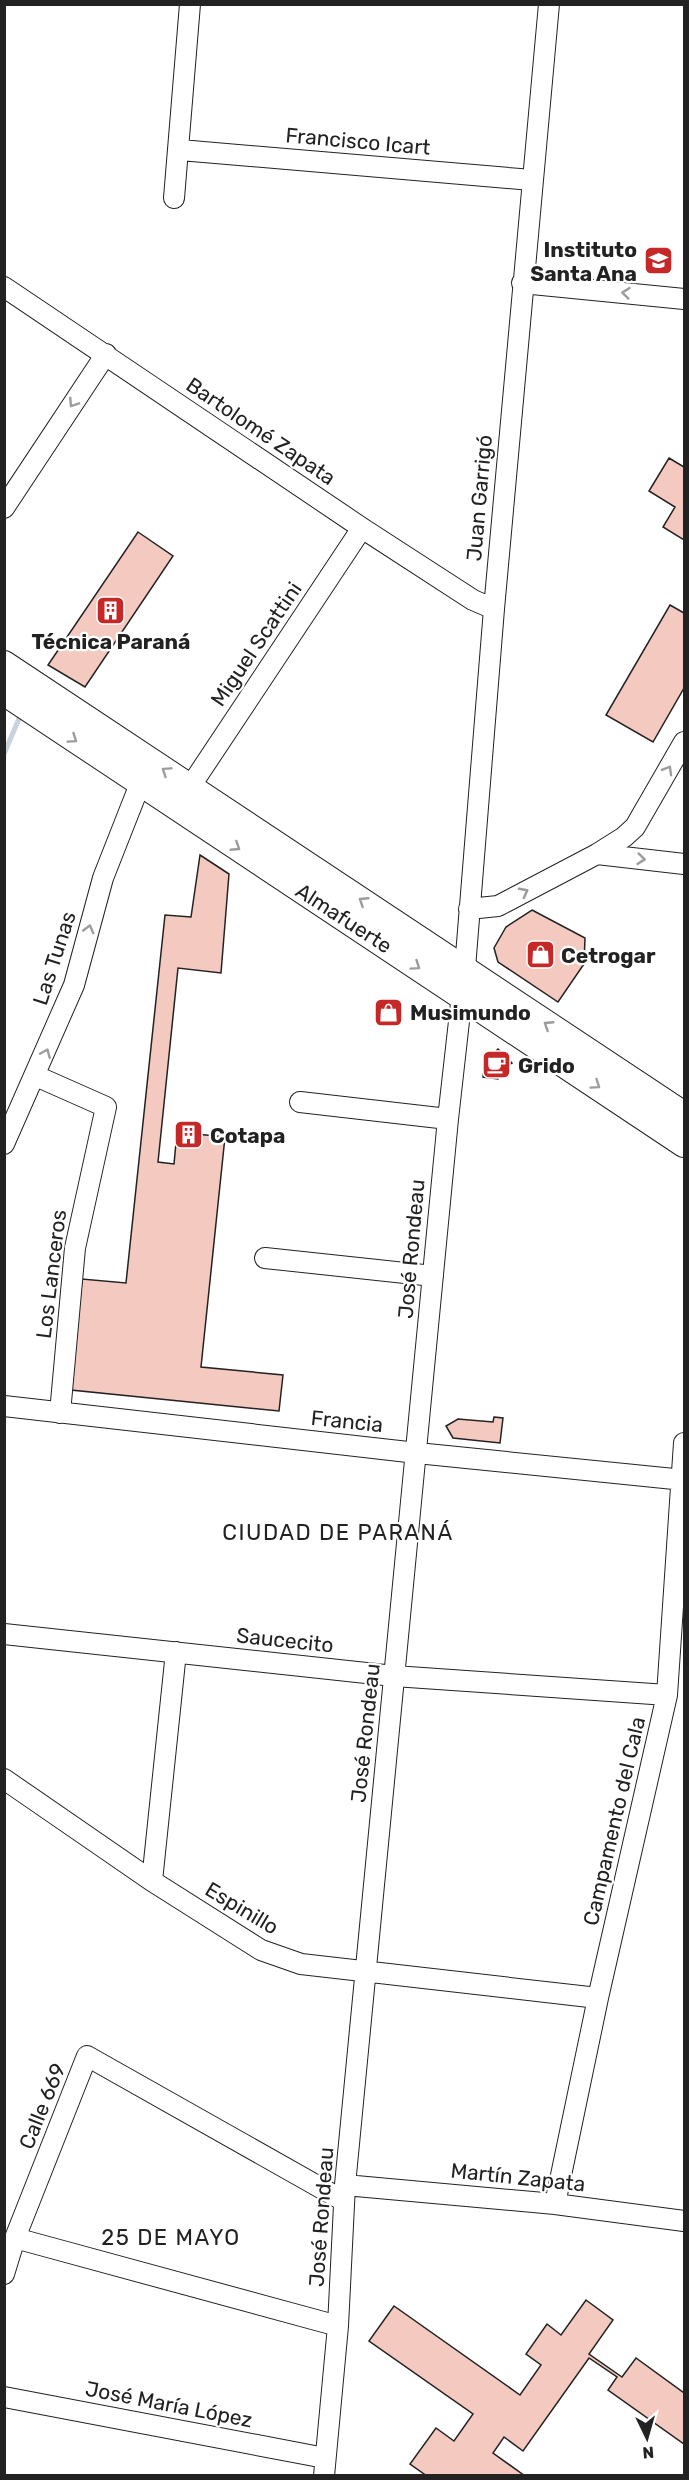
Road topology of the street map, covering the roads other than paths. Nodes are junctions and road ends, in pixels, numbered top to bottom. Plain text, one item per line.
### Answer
1 (190, 4) edge
2 (549, 4) edge
3 (180, 150) junction
4 (532, 180) junction
5 (174, 198) dead end
6 (522, 283) junction
7 (4, 287) edge
8 (684, 299) edge
9 (106, 354) junction
10 (4, 508) edge
11 (362, 528) junction
12 (494, 609) junction
13 (4, 664) edge
14 (4, 692) edge
15 (684, 742) edge
16 (140, 784) junction
17 (190, 787) junction
18 (597, 854) junction
19 (684, 864) edge
20 (469, 909) junction
21 (465, 968) junction
22 (460, 995) junction
23 (36, 1076) junction
24 (300, 1102) dead end
25 (684, 1115) edge
26 (448, 1119) junction
27 (4, 1144) edge
28 (684, 1144) edge
29 (265, 1258) dead end
30 (433, 1276) junction
31 (4, 1406) edge
32 (60, 1413) junction
33 (684, 1443) edge
34 (417, 1453) junction
35 (682, 1480) edge
36 (4, 1634) edge
37 (176, 1652) junction
38 (394, 1676) junction
39 (668, 1695) junction
40 (4, 1779) edge
41 (152, 1881) junction
42 (366, 1972) junction
43 (598, 1998) junction
44 (87, 2056) joint
45 (345, 2193) junction
46 (555, 2204) junction
47 (684, 2221) edge
48 (15, 2238) junction
49 (4, 2274) edge
50 (338, 2326) junction
51 (4, 2397) edge
52 (324, 2467) edge

1 - 3 street
2 - 4 street, Juan Garrigó
3 - 4 street, Francisco Icart
3 - 5 street
4 - 6 street, Juan Garrigó
8 -> 6 street
6 - 12 street, Juan Garrigó
7 - 9 street, Bartolomé Zapata
9 -> 10 street
9 - 11 street, Bartolomé Zapata
11 - 12 street, Bartolomé Zapata
11 - 17 street, Miguel Scattini
12 - 20 street, Juan Garrigó
17 -> 13 main road, Almafuerte
14 -> 16 main road, Almafuerte
18 -> 15 street
16 -> 22 main road, Almafuerte
23 -> 16 street, Las Tunas
21 -> 17 main road, Almafuerte
18 -> 19 street
20 -> 18 street
20 - 21 street, Juan Garrigó
21 - 22 street, Juan Garrigó
25 -> 21 main road, Almafuerte
22 - 26 street, José Rondeau
22 -> 28 main road, Almafuerte
23 - 27 street, Las Tunas
23 - 32 street, Los Lanceros
24 - 26 street
26 - 30 street, José Rondeau
29 - 30 street
30 - 34 street, José Rondeau
31 - 32 street, Francia
32 - 34 street, Francia
33 - 35 street, Campamento del Cala
34 - 35 street, Francia
34 - 38 street, José Rondeau
35 - 39 street, Campamento del Cala
36 - 37 street, Saucecito
37 - 38 street, Saucecito
37 - 41 street
38 - 39 street, Saucecito
38 - 42 street, José Rondeau
39 - 43 street, Campamento del Cala
40 - 41 street, Espinillo
41 - 42 street, Espinillo
42 - 43 street, Espinillo
42 - 45 street, José Rondeau
43 - 46 street, Campamento del Cala
44 - 45 street, Martín Zapata
44 - 48 street, Calle 669
45 - 46 street, Martín Zapata
45 - 50 street, José Rondeau
46 - 47 street, Martín Zapata
48 - 49 street, Calle 669
48 - 50 street
50 - 52 street, José Rondeau
51 - 52 street, José María López

